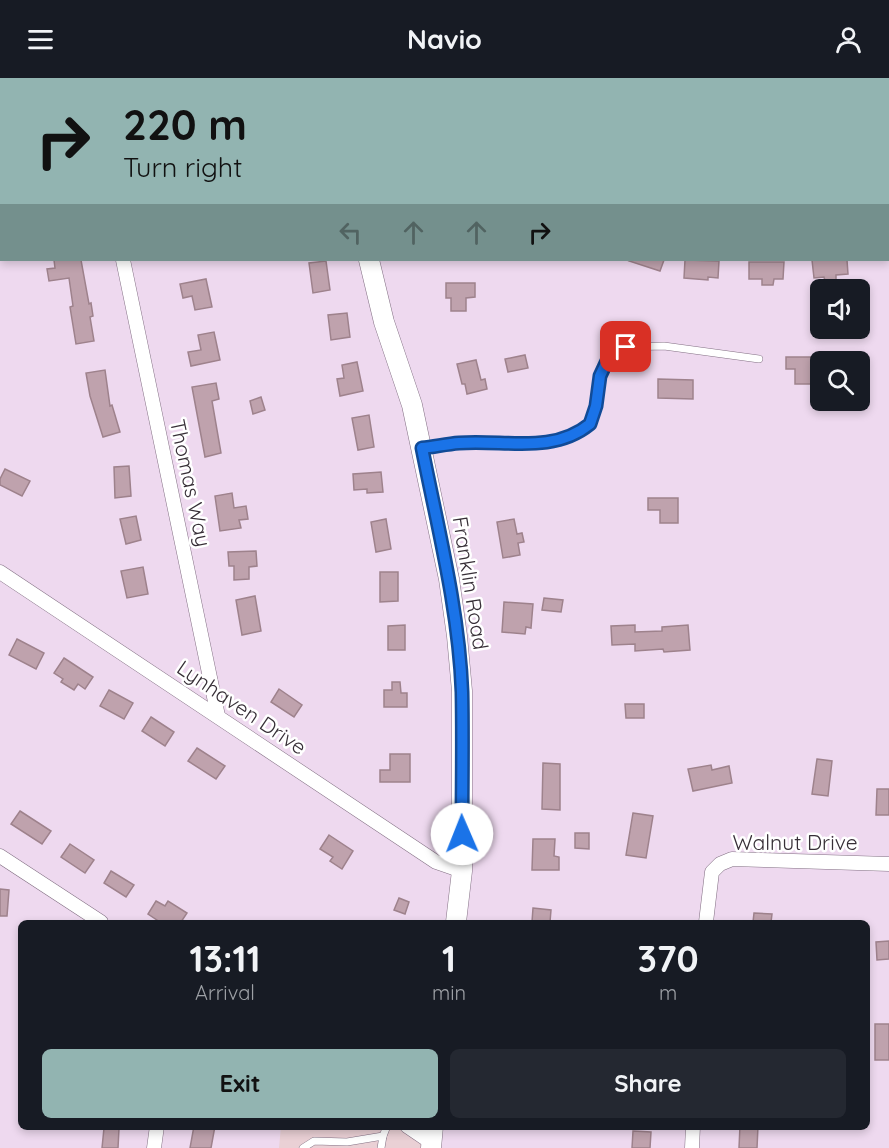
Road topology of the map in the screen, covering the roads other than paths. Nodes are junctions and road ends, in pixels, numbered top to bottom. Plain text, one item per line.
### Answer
1 (123, 261) edge
2 (369, 261) edge
3 (759, 359) dead end
4 (422, 448) junction
5 (0, 572) edge
6 (218, 716) junction
7 (0, 856) edge
8 (889, 864) edge
9 (462, 871) junction
10 (706, 918) edge
11 (98, 920) edge
12 (456, 920) edge
13 (156, 1130) edge
14 (385, 1130) edge
15 (415, 1130) edge
16 (693, 1130) edge
17 (383, 1136) junction
18 (432, 1139) edge
19 (346, 1145) edge
20 (154, 1148) edge
21 (303, 1148) edge
22 (381, 1148) edge
23 (692, 1148) edge

1 - 6 street, Thomas Way
2 - 4 main road, Franklin Road
3 - 4 lane
4 - 9 main road, Franklin Road
5 - 6 street, Lynhaven Drive
6 - 9 street, Lynhaven Drive
7 - 11 street
8 - 10 street, Walnut Drive
9 - 12 main road, Franklin Road
13 - 20 street
14 - 17 lane
15 - 18 street
16 - 23 street
17 - 19 lane
17 - 22 lane
19 - 21 lane

